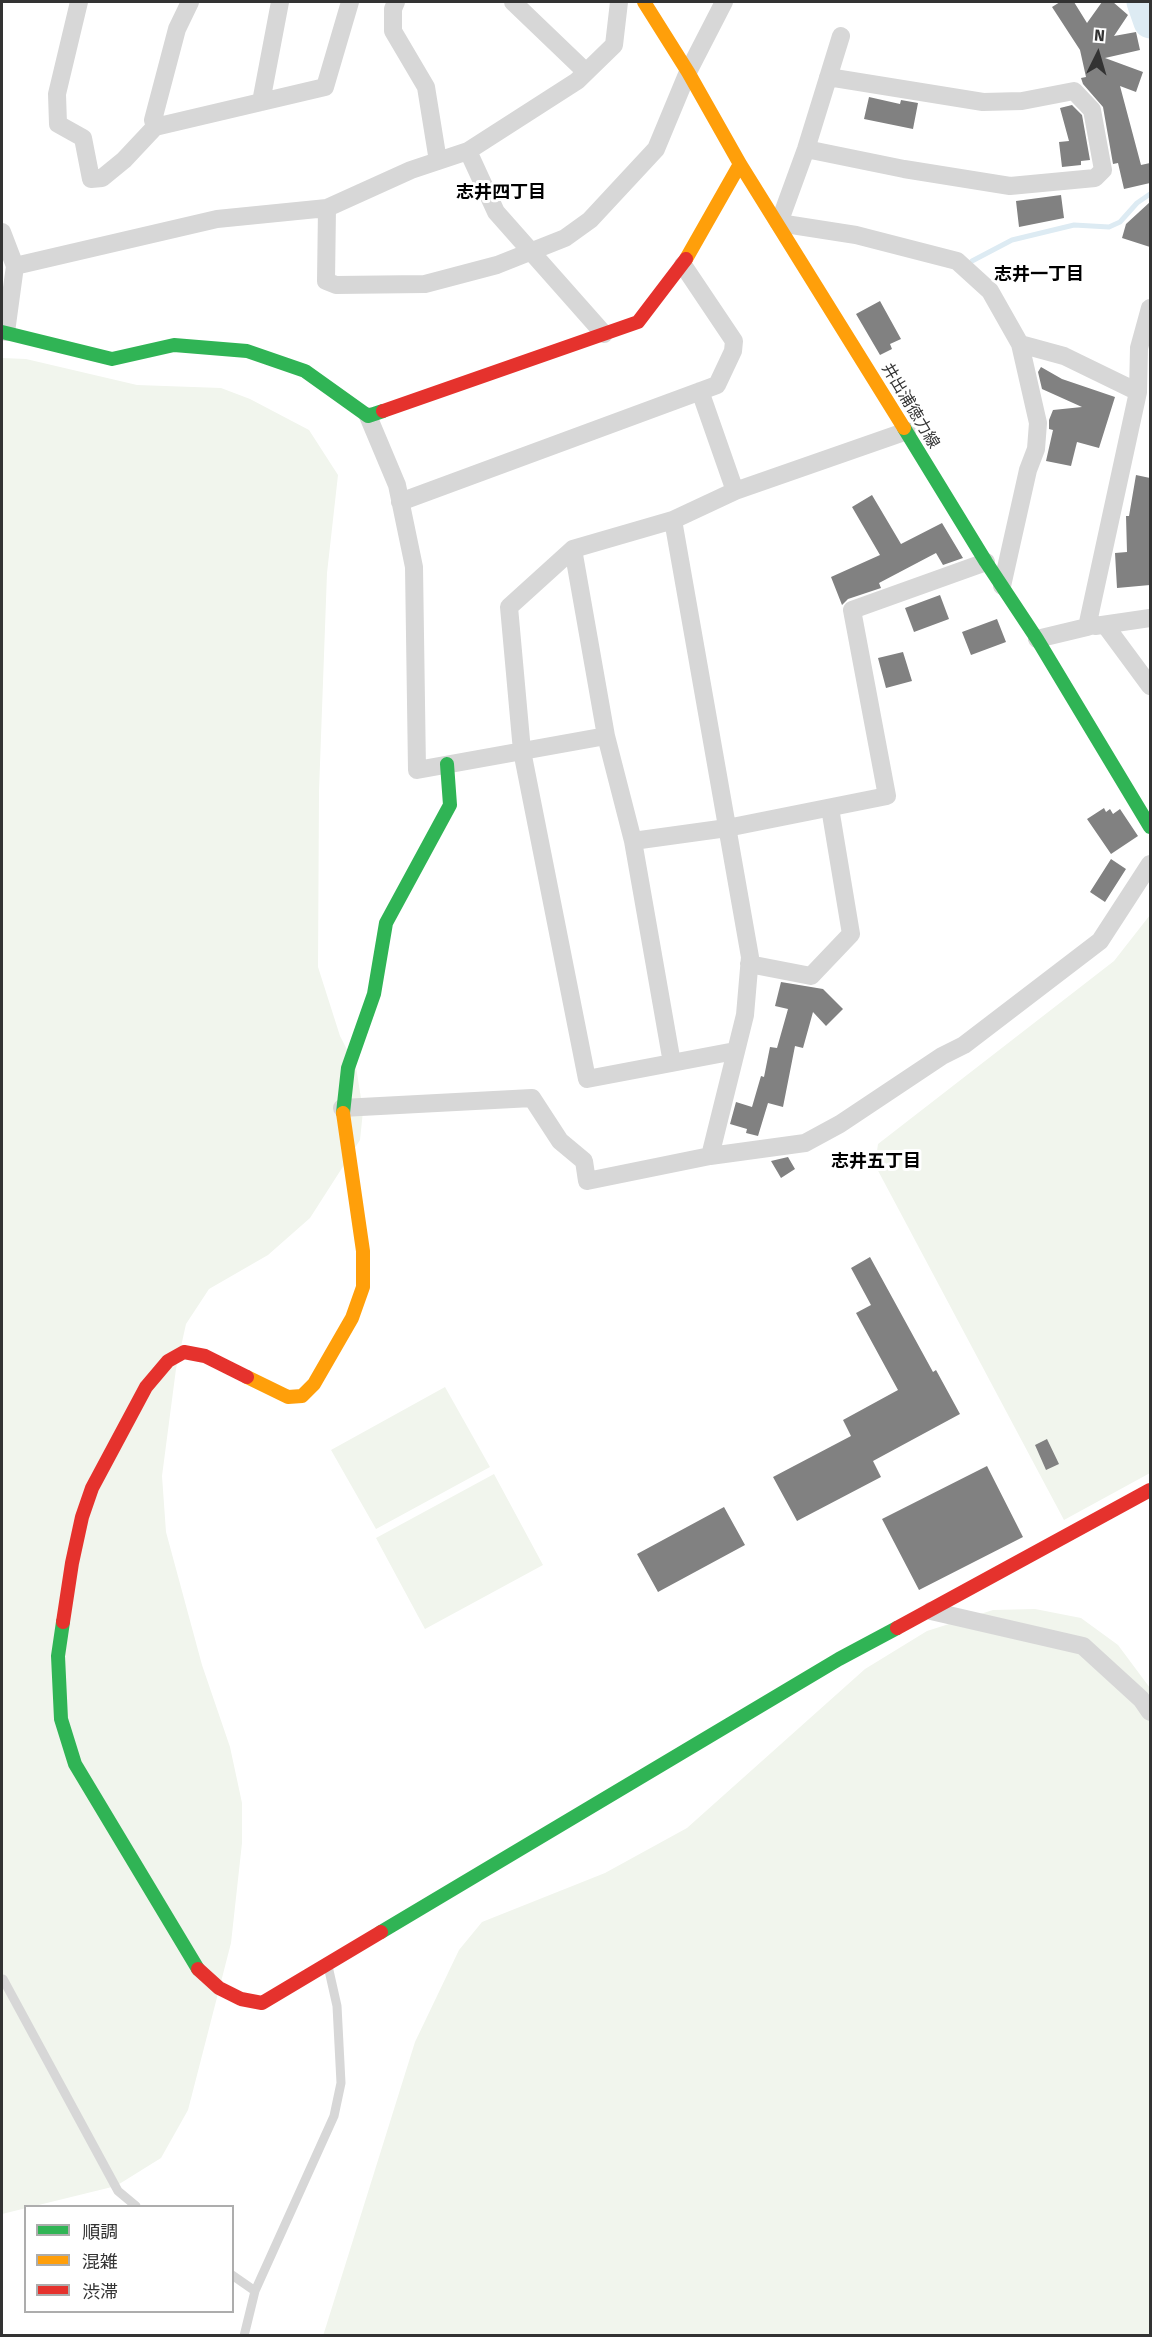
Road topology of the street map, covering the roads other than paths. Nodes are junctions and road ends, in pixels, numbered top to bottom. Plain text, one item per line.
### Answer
1 (79, 2) edge
2 (190, 2) edge
3 (280, 2) edge
4 (350, 2) edge
5 (396, 2) edge
6 (513, 2) edge
7 (619, 2) edge
8 (644, 2) edge
9 (724, 2) edge
10 (841, 36) dead end
11 (586, 72) junction
12 (688, 72) junction
13 (828, 77) junction
14 (261, 102) junction
15 (155, 127) junction
16 (806, 149) junction
17 (468, 151) junction
18 (438, 161) junction
19 (740, 164) junction
20 (327, 208) junction
21 (779, 223) junction
22 (2, 232) edge
23 (532, 251) junction
24 (683, 265) junction
25 (15, 266) junction
26 (1150, 309) edge
27 (4, 332) edge
28 (604, 334) junction
29 (1020, 344) junction
30 (1145, 348) edge
31 (700, 391) junction
32 (1138, 392) junction
33 (368, 416) junction
34 (907, 431) junction
35 (735, 491) junction
36 (400, 502) junction
37 (674, 520) junction
38 (573, 549) junction
39 (986, 562) junction
40 (1002, 586) junction
41 (1150, 618) edge
42 (1096, 626) junction
43 (1037, 639) junction
44 (1150, 686) edge
45 (606, 736) junction
46 (522, 752) junction
47 (447, 764) junction
48 (830, 808) junction
49 (1150, 827) edge
50 (727, 828) junction
51 (633, 841) junction
52 (1150, 864) edge
53 (749, 964) junction
54 (735, 1051) junction
55 (672, 1063) junction
56 (342, 1108) junction
57 (710, 1156) junction
58 (1150, 1490) edge
59 (931, 1611) junction
60 (1150, 1712) edge
61 (327, 1963) junction
62 (3, 1979) dead end
63 (135, 2205) edge
64 (234, 2276) edge
65 (255, 2291) junction
66 (244, 2336) edge

1 - 15 street
2 - 15 street
3 - 14 street
4 - 14 street
5 - 18 street
6 - 11 street
7 - 11 street
8 - 12 street, 井出浦徳力線
9 - 12 street
10 - 13 street
11 - 17 street
12 - 19 street, 井出浦徳力線
12 - 23 street
13 - 16 street
13 - 16 street
14 - 15 street
16 - 21 street
17 - 18 street
17 - 23 street
18 - 20 street
19 - 21 street, 井出浦徳力線
19 - 24 street
20 - 23 street
20 - 25 street
21 - 29 street
21 - 34 street, 井出浦徳力線
22 - 25 street
23 - 28 street
24 - 28 street
24 - 31 street
25 - 27 street
26 - 30 street
27 - 33 street
28 - 33 street
29 - 32 street
29 - 40 street
30 - 32 street
31 - 35 street
31 - 36 street
32 - 42 street
33 - 36 street
34 - 35 street
34 - 39 street, 井出浦徳力線
35 - 37 street
36 - 47 street
37 - 38 street
37 - 50 street
38 - 45 street
38 - 46 street
39 - 40 street, 井出浦徳力線
39 - 48 street
40 - 43 street, 井出浦徳力線
41 - 42 street
42 - 43 street
42 - 44 street
43 - 49 street, 井出浦徳力線
45 - 46 street
45 - 51 street
46 - 47 street
46 - 55 street
47 - 56 street
48 - 50 street
48 - 53 street
50 - 51 street
50 - 53 street
51 - 55 street
52 - 57 street
53 - 54 street
54 - 55 street
54 - 57 street
56 - 57 street
56 - 61 street
58 - 59 street
59 - 60 street
59 - 61 street
61 - 65 lane
62 - 63 lane
64 - 65 lane
65 - 66 lane

